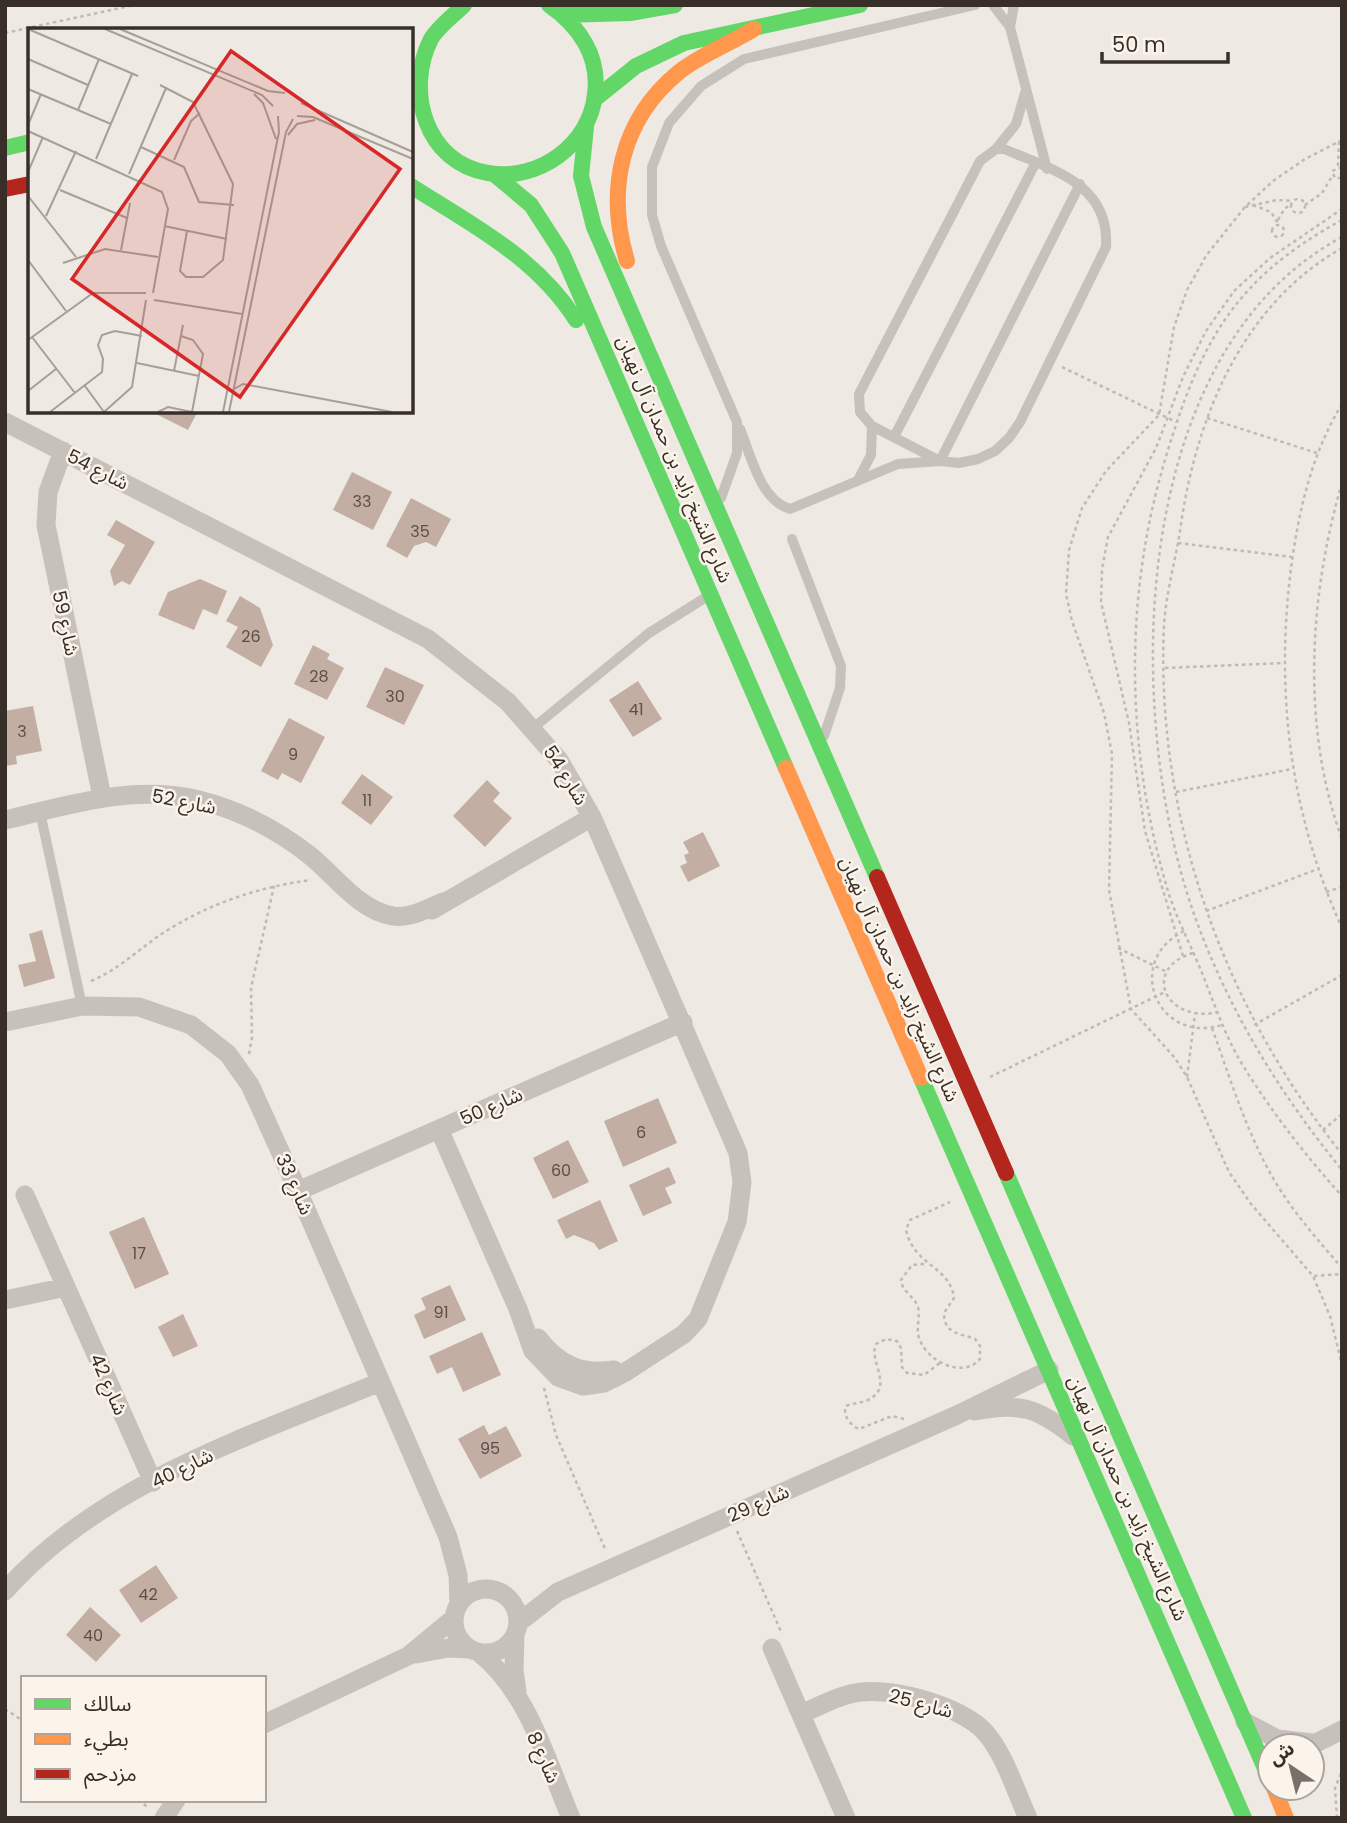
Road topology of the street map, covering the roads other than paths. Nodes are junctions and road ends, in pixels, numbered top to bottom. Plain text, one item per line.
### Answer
1 (464, 5) edge
2 (549, 5) edge
3 (675, 5) edge
4 (860, 5) edge
5 (975, 5) edge
6 (993, 5) edge
7 (1014, 5) edge
8 (564, 15) junction
9 (444, 19) junction
10 (1010, 27) junction
11 (754, 29) junction
12 (413, 44) edge
13 (1026, 89) junction
14 (596, 99) junction
15 (586, 127) junction
16 (413, 128) edge
17 (430, 134) junction
18 (28, 142) edge
19 (5, 148) edge
20 (996, 149) junction
21 (1035, 164) junction
22 (1047, 169) junction
23 (494, 174) junction
24 (28, 184) edge
25 (1080, 184) junction
26 (413, 187) edge
27 (5, 189) edge
28 (648, 349) junction
29 (620, 386) junction
30 (5, 422) edge
31 (737, 422) junction
32 (872, 426) junction
33 (894, 437) junction
34 (63, 451) junction
35 (940, 461) junction
36 (858, 480) junction
37 (716, 508) junction
38 (792, 539) dead end
39 (711, 595) junction
40 (533, 728) junction
41 (820, 749) junction
42 (102, 797) junction
43 (40, 812) junction
44 (592, 817) junction
45 (5, 820) edge
46 (82, 1006) junction
47 (5, 1021) edge
48 (683, 1022) junction
49 (439, 1129) junction
50 (298, 1191) junction
51 (25, 1195) dead end
52 (66, 1287) junction
53 (5, 1300) edge
54 (518, 1309) junction
55 (633, 1367) junction
56 (1049, 1370) junction
57 (380, 1382) junction
58 (957, 1415) junction
59 (1080, 1441) junction
60 (1125, 1446) junction
61 (153, 1482) junction
62 (448, 1537) junction
63 (5, 1591) edge
64 (496, 1592) junction
65 (558, 1592) junction
66 (456, 1611) junction
67 (516, 1628) junction
68 (772, 1648) road end
69 (474, 1650) junction
70 (408, 1656) junction
71 (518, 1696) junction
72 (801, 1714) junction
73 (1245, 1722) junction
74 (266, 1723) edge
75 (1342, 1730) edge
76 (1264, 1732) edge
77 (1326, 1738) edge
78 (1256, 1748) edge
79 (175, 1802) edge
80 (164, 1818) edge
81 (571, 1818) edge
82 (846, 1818) edge
83 (1028, 1818) edge
84 (1244, 1818) edge

1 - 9 main road
2 - 8 main road
3 - 8 main road
4 - 11 main road
5 - 31 lane
6 - 10 lane
7 - 10 lane
8 - 14 main road
9 - 12 main road
9 - 17 main road
10 - 13 lane
11 - 14 main road
11 - 28 main road
13 - 20 lane
13 - 22 lane
14 - 15 main road
15 - 23 main road
15 - 28 main road, شارع الشيخ زايد بن حمدان آل نهيان
16 - 17 main road
17 - 23 main road
18 - 19 main road
20 - 21 lane
20 - 32 lane
21 - 22 lane
21 - 33 lane
22 - 25 lane
23 - 29 main road, شارع الشيخ زايد بن حمدان آل نهيان
24 - 27 main road
25 - 35 lane
25 - 35 lane
26 - 29 main road
28 - 37 main road, شارع الشيخ زايد بن حمدان آل نهيان
29 - 39 main road, شارع الشيخ زايد بن حمدان آل نهيان
30 - 34 street, شارع 54
31 - 36 lane
31 - 37 lane
32 - 33 lane
32 - 36 lane
33 - 35 lane
34 - 40 street, شارع 54
34 - 42 street, شارع 59
35 - 36 lane
37 - 41 main road, شارع الشيخ زايد بن حمدان آل نهيان
38 - 41 lane
39 - 40 lane
39 - 56 main road, شارع الشيخ زايد بن حمدان آل نهيان
40 - 44 street, شارع 54
41 - 60 main road, شارع الشيخ زايد بن حمدان آل نهيان
42 - 43 street, شارع 52
42 - 44 street, شارع 52
43 - 45 street, شارع 52
43 - 46 lane
44 - 48 street, شارع 54
46 - 47 street, شارع 33
46 - 50 street, شارع 33
48 - 49 street, شارع 50
48 - 55 street, شارع 54
49 - 50 street, شارع 50
49 - 54 street, شارع 54
50 - 57 street, شارع 33
51 - 52 street, شارع 42
52 - 53 street
52 - 61 street, شارع 42
54 - 55 street, شارع 54
54 - 55 street, شارع 54
56 - 58 street, شارع 29
56 - 59 main road, شارع الشيخ زايد بن حمدان آل نهيان
56 - 60 main road
57 - 61 street, شارع 40
57 - 62 street, شارع 33
58 - 59 street, شارع 29
58 - 65 street, شارع 29
59 - 84 main road, شارع الشيخ زايد بن حمدان آل نهيان
60 - 73 main road, شارع الشيخ زايد بن حمدان آل نهيان
61 - 63 street, شارع 40
62 - 64 street, شارع 33
62 - 66 street, شارع 33
64 - 65 street, شارع 29
64 - 66 street
64 - 67 street
65 - 67 street, شارع 29
66 - 69 street
66 - 70 street
67 - 69 street
67 - 71 street, شارع 8
68 - 72 street
69 - 70 street
69 - 71 street, شارع 8
70 - 74 street
71 - 81 street, شارع 8
72 - 82 street
72 - 83 street, شارع 25
73 - 76 street
73 - 78 main road, شارع الشيخ زايد بن حمدان آل نهيان
75 - 77 street
79 - 80 street

